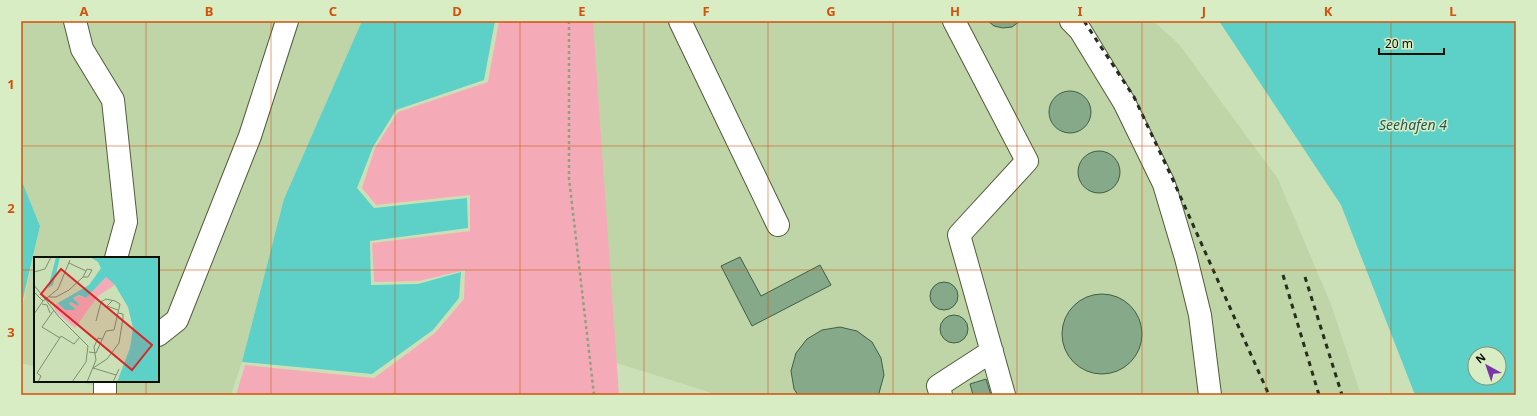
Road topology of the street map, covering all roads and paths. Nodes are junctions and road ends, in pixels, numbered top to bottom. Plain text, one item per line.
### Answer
1 (75, 21) edge
2 (287, 21) edge
3 (569, 21) edge
4 (680, 21) edge
5 (954, 21) edge
6 (1071, 21) edge
7 (778, 225) dead end
8 (116, 257) edge
9 (159, 334) edge
10 (992, 351) junction
11 (105, 382) edge
12 (105, 395) edge
13 (594, 395) edge
14 (941, 395) edge
15 (1004, 395) edge
16 (1210, 395) edge

1 - 8 lane
2 - 9 lane
3 - 13 path
4 - 7 lane
5 - 10 lane
6 - 16 lane
10 - 14 lane
10 - 15 lane
11 - 12 lane

